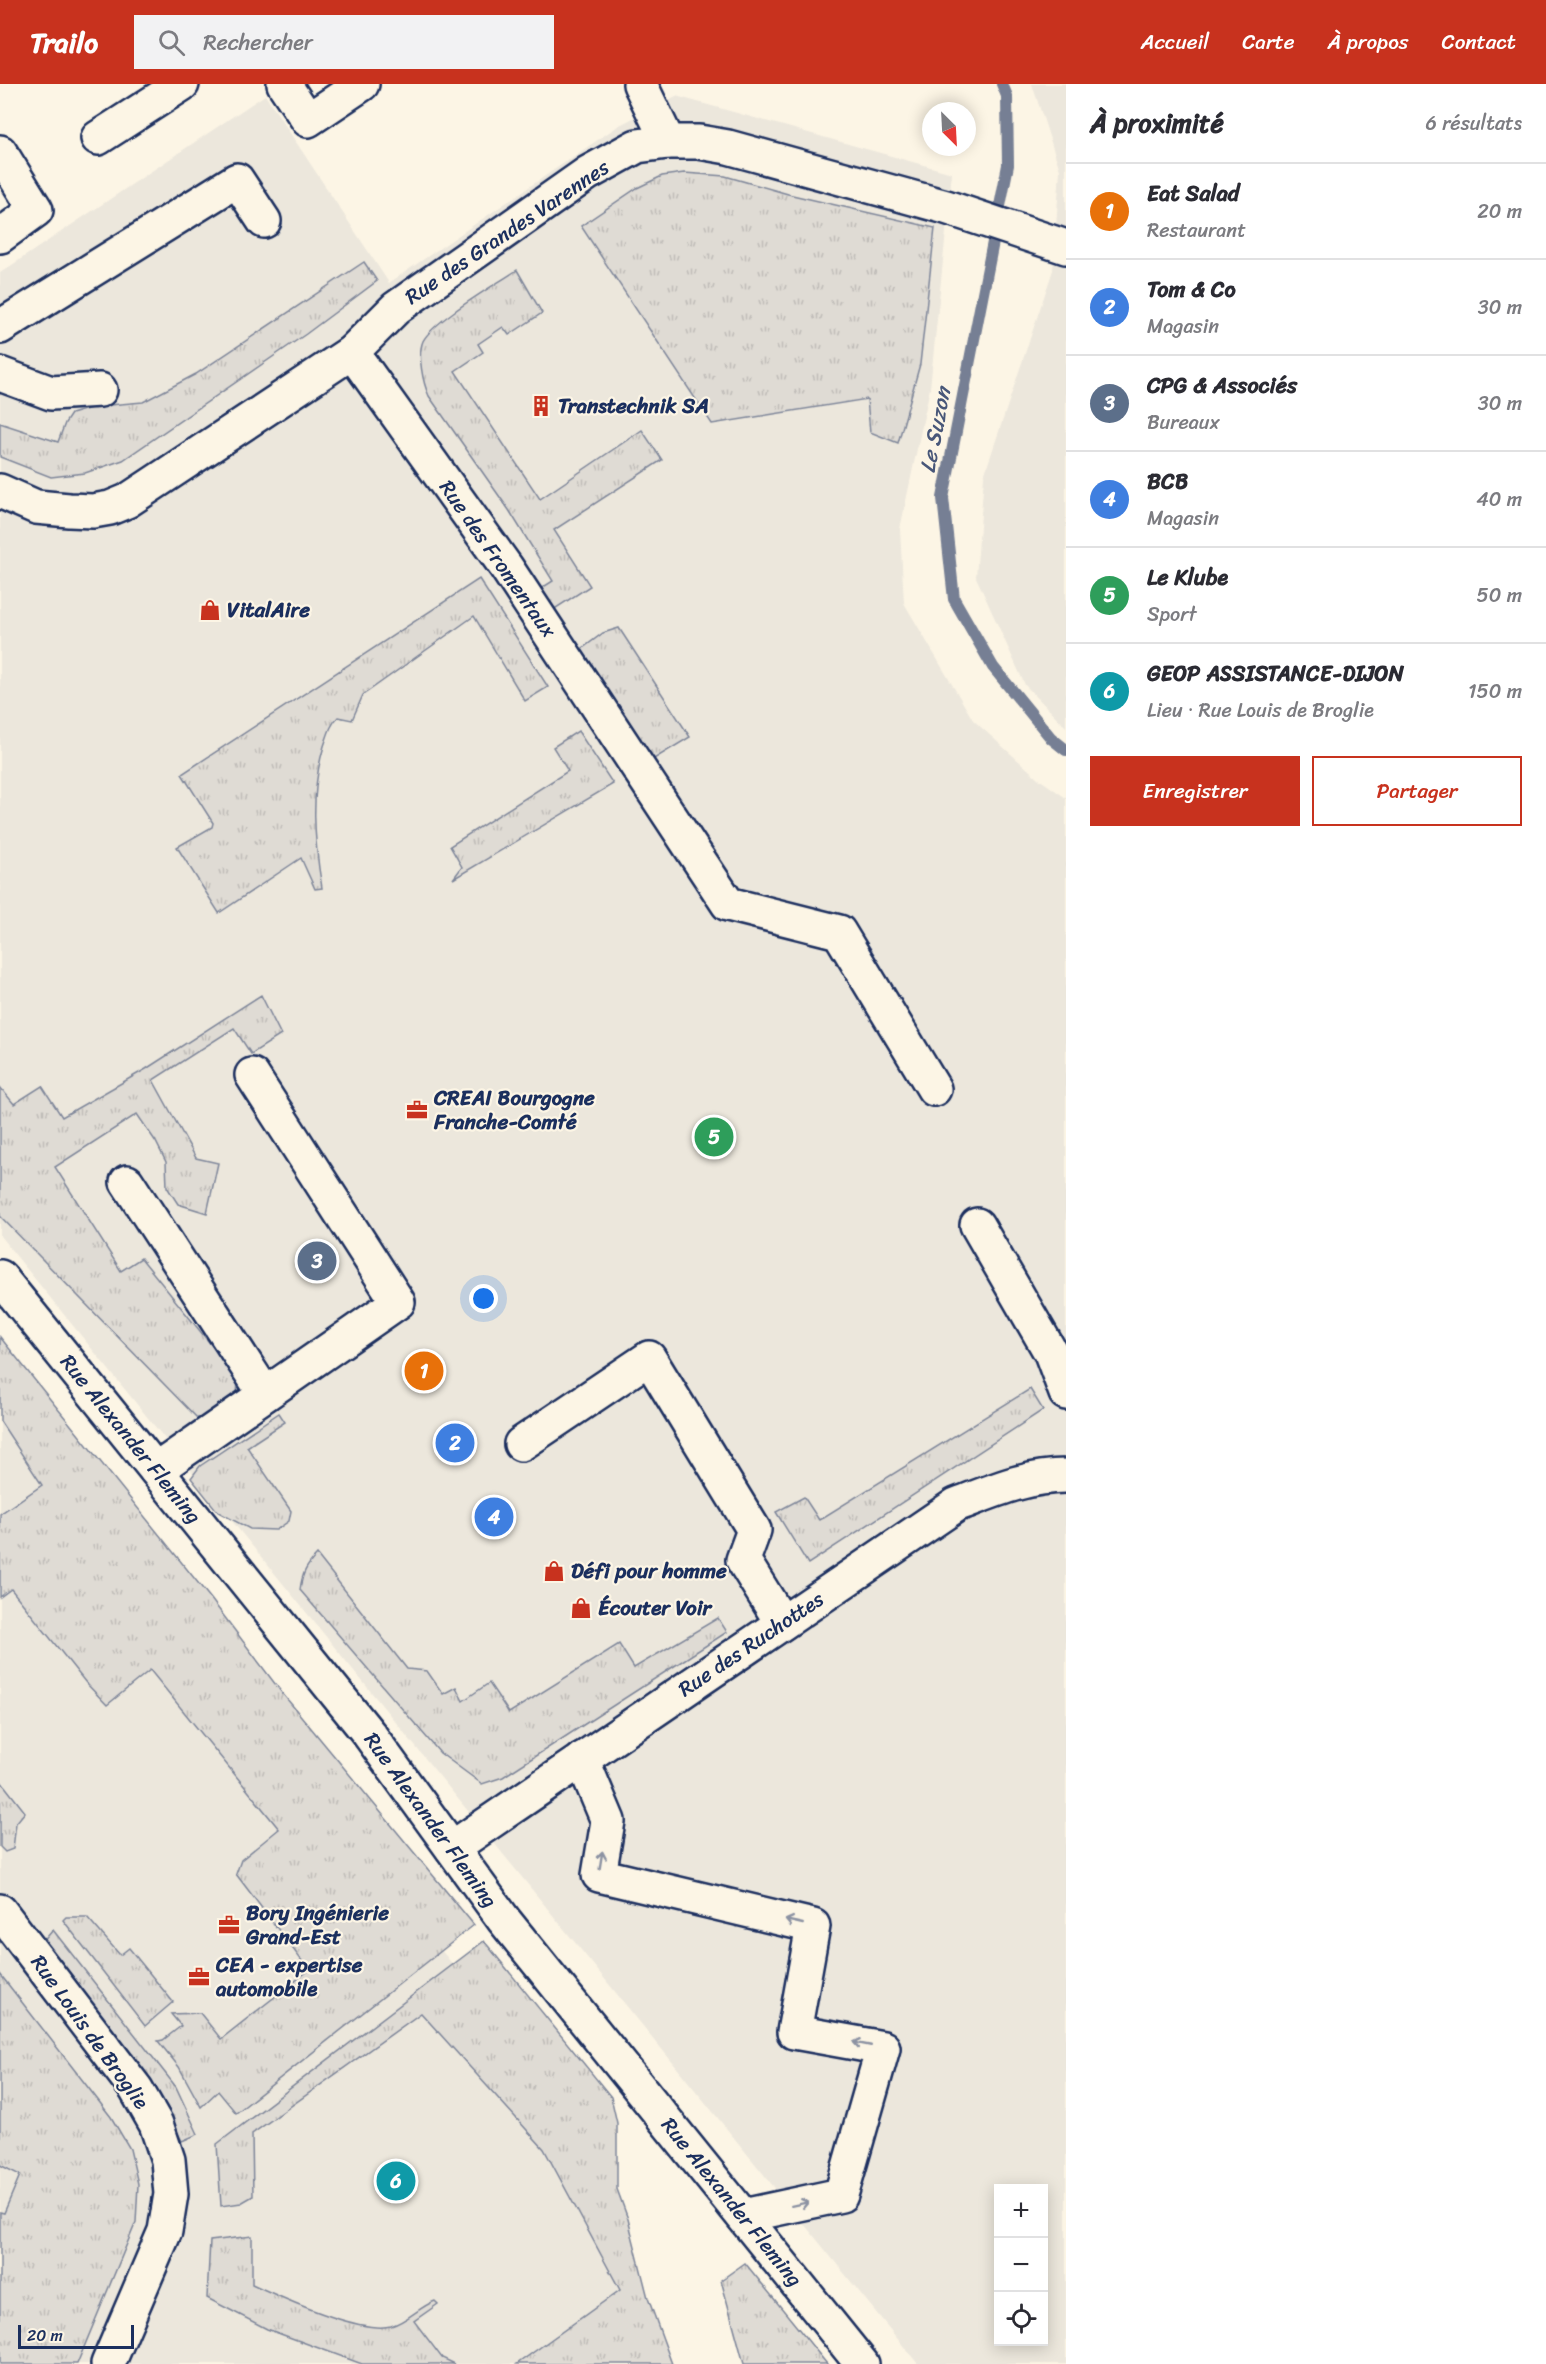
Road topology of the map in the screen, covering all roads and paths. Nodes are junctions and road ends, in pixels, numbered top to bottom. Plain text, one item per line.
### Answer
1 (182, 84) edge
2 (284, 84) edge
3 (362, 84) edge
4 (640, 84) edge
5 (98, 138) dead end
6 (668, 142) junction
7 (0, 152) edge
8 (264, 221) dead end
9 (0, 236) edge
10 (1066, 247) edge
11 (0, 327) edge
12 (352, 352) junction
13 (0, 374) edge
14 (100, 390) dead end
15 (0, 491) edge
16 (252, 1076) dead end
17 (934, 1089) dead end
18 (127, 1182) dead end
19 (977, 1225) dead end
20 (0, 1277) edge
21 (1066, 1393) edge
22 (266, 1394) junction
23 (521, 1444) dead end
24 (156, 1470) junction
25 (1066, 1476) edge
26 (782, 1623) junction
27 (582, 1759) junction
28 (452, 1848) junction
29 (0, 1911) edge
30 (743, 2216) junction
31 (108, 2364) edge
32 (862, 2364) edge

1 - 5 street
2 - 3 street
4 - 6 street
6 - 10 street, Rue des Grandes Varennes
6 - 12 street, Rue des Grandes Varennes
7 - 9 street
8 - 11 street
12 - 15 street, Rue des Grandes Varennes
12 - 17 street, Rue des Fromentaux
13 - 14 street
16 - 22 street
18 - 22 street
19 - 21 street
20 - 24 street, Rue Alexander Fleming
22 - 24 street
23 - 26 street
24 - 28 street, Rue Alexander Fleming
25 - 26 street, Rue des Ruchottes
26 - 27 street, Rue des Ruchottes
27 - 28 street, Rue des Ruchottes
30 -> 27 street
28 - 30 street, Rue Alexander Fleming
29 - 31 street, Rue Louis de Broglie
30 - 32 street, Rue Alexander Fleming

